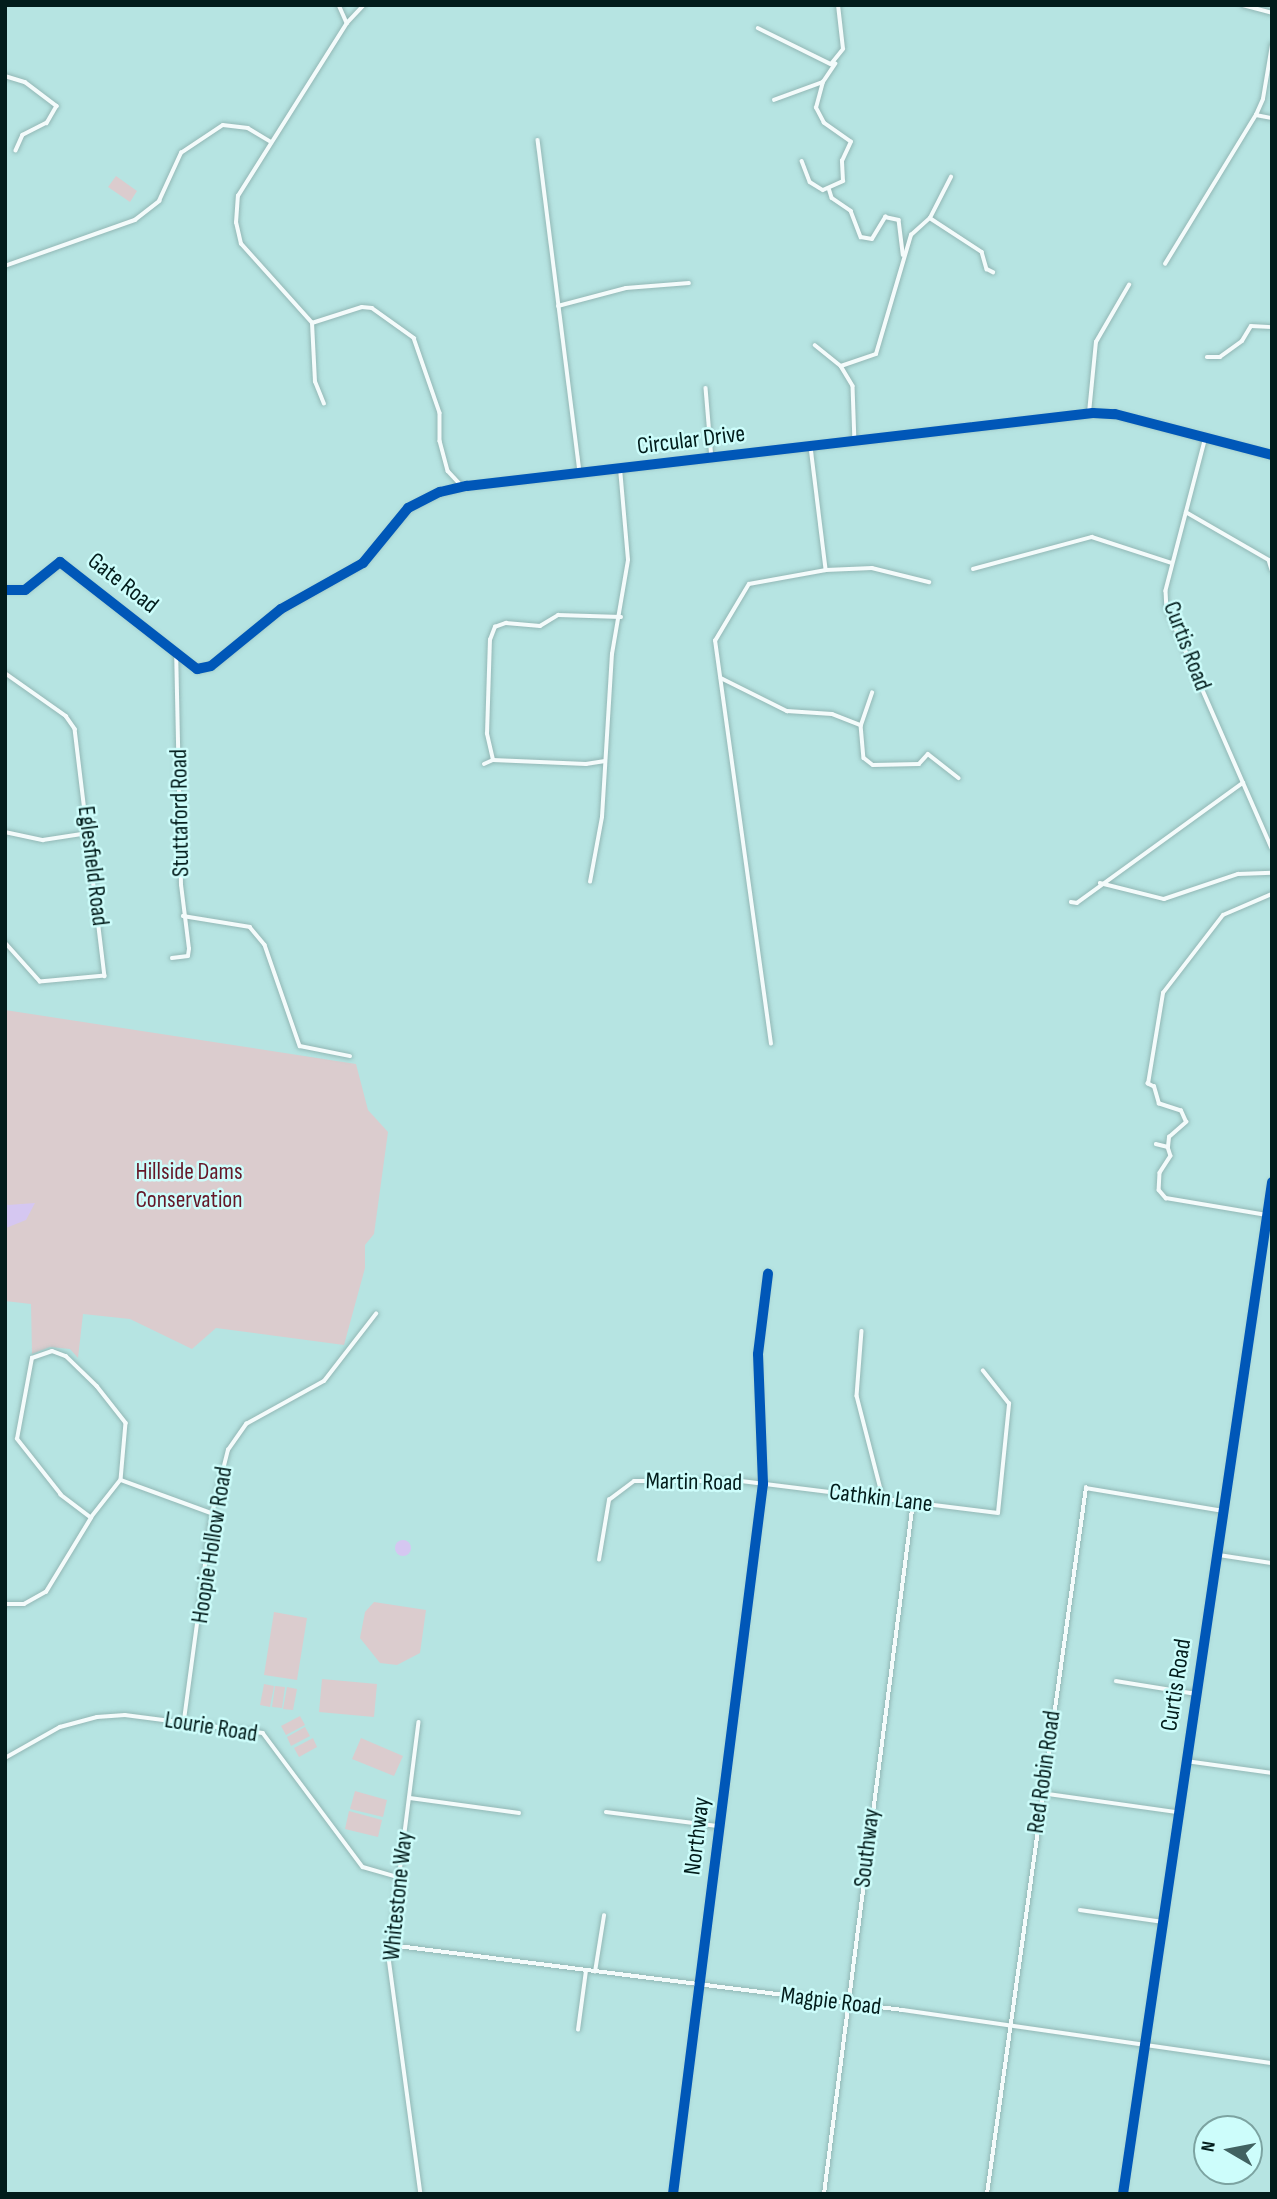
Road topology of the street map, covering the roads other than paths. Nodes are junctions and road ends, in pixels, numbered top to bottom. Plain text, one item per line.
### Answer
1 (339, 5) edge
2 (364, 5) edge
3 (838, 5) edge
4 (1243, 5) edge
5 (1272, 13) edge
6 (347, 23) junction
7 (758, 29) dead end
8 (1272, 45) edge
9 (836, 62) junction
10 (5, 76) edge
11 (823, 82) junction
12 (774, 100) dead end
13 (1256, 116) junction
14 (1272, 118) edge
15 (538, 140) dead end
16 (271, 142) junction
17 (16, 151) dead end
18 (802, 162) dead end
19 (951, 177) dead end
20 (829, 188) junction
21 (930, 218) junction
22 (903, 257) junction
23 (1165, 264) dead end
24 (5, 266) edge
25 (993, 272) dead end
26 (689, 283) dead end
27 (1129, 285) dead end
28 (558, 306) junction
29 (312, 323) junction
30 (1272, 327) edge
31 (816, 345) dead end
32 (1207, 357) dead end
33 (841, 366) junction
34 (706, 388) dead end
35 (324, 404) dead end
36 (1089, 413) junction
37 (1206, 437) junction
38 (855, 442) junction
39 (811, 447) junction
40 (1272, 455) edge
41 (712, 458) junction
42 (620, 469) junction
43 (580, 474) junction
44 (463, 487) junction
45 (1186, 512) junction
46 (1172, 564) junction
47 (973, 569) dead end
48 (826, 570) junction
49 (1272, 570) edge
50 (929, 582) dead end
51 (5, 590) edge
52 (621, 617) junction
53 (176, 654) junction
54 (5, 673) edge
55 (720, 678) junction
56 (872, 692) dead end
57 (861, 725) junction
58 (493, 760) junction
59 (605, 761) junction
60 (484, 764) dead end
61 (959, 778) dead end
62 (1243, 783) junction
63 (5, 832) edge
64 (89, 833) junction
65 (1272, 848) edge
66 (1272, 873) edge
67 (590, 882) dead end
68 (1100, 883) junction
69 (1272, 894) edge
70 (1071, 902) dead end
71 (183, 916) junction
72 (5, 943) edge
73 (172, 958) dead end
74 (771, 1044) dead end
75 (349, 1056) dead end
76 (1156, 1144) dead end
77 (1168, 1147) junction
78 (1272, 1182) edge
79 (1267, 1214) junction
80 (768, 1274) dead end
81 (376, 1314) dead end
82 (862, 1331) dead end
83 (984, 1371) dead end
84 (121, 1480) junction
85 (763, 1484) junction
86 (883, 1497) junction
87 (913, 1502) junction
88 (1223, 1511) junction
89 (212, 1514) junction
90 (92, 1518) junction
91 (1219, 1555) junction
92 (599, 1560) dead end
93 (1272, 1563) edge
94 (5, 1604) edge
95 (1116, 1681) dead end
96 (1196, 1694) junction
97 (184, 1720) junction
98 (419, 1722) dead end
99 (5, 1758) edge
100 (1186, 1761) junction
101 (1272, 1773) edge
102 (1041, 1793) junction
103 (410, 1798) junction
104 (606, 1812) dead end
105 (1178, 1812) junction
106 (519, 1813) dead end
107 (719, 1826) junction
108 (398, 1877) junction
109 (1080, 1910) dead end
110 (604, 1916) dead end
111 (1163, 1922) junction
112 (390, 1945) junction
113 (586, 1971) junction
114 (595, 1972) junction
115 (700, 1985) junction
116 (848, 2004) junction
117 (1010, 2025) junction
118 (578, 2030) dead end
119 (1146, 2044) junction
120 (1272, 2063) edge
121 (421, 2194) edge
122 (673, 2194) edge
123 (824, 2194) edge
124 (987, 2194) edge
125 (1123, 2194) edge

1 - 6 street
2 - 6 street
3 - 9 street
4 - 5 street
6 - 16 street
7 - 9 street
8 - 13 street
9 - 11 street
10 - 17 street
11 - 12 street
11 - 20 street
13 - 14 street
13 - 23 street
15 - 28 street
16 - 24 street
16 - 29 street
18 - 20 street
19 - 21 street
20 - 22 street
21 - 22 street
21 - 25 street
22 - 33 street
26 - 28 street
27 - 36 street
28 - 43 street
29 - 35 street
29 - 44 street
30 - 32 street
31 - 33 street
33 - 38 street
34 - 41 street
36 - 37 street, Circular Drive
36 - 38 street, Circular Drive
37 - 40 street, Circular Drive
37 - 45 street, Curtis Road
38 - 39 street, Circular Drive
39 - 41 street, Circular Drive
39 - 48 street
41 - 42 street, Circular Drive
42 - 43 street, Circular Drive
42 - 52 street
43 - 44 street, Circular Drive
44 - 53 street, Circular Drive
45 - 46 street, Curtis Road
45 - 49 street
46 - 47 street
46 - 62 street, Curtis Road
48 - 50 street
48 - 55 street
51 - 53 street, Gate Road
52 - 58 street
52 - 59 street
53 - 71 street, Stuttaford Road
54 - 64 street, Eglesfield Road
55 - 57 street
55 - 74 street
56 - 57 street
57 - 61 street
58 - 59 street
58 - 60 street
59 - 67 street
62 - 65 street, Curtis Road
62 - 68 street
63 - 64 street
64 - 72 street, Eglesfield Road
66 - 68 street
68 - 70 street
69 - 77 street
71 - 73 street, Stuttaford Road
71 - 75 street
76 - 77 street
77 - 79 street
78 - 79 street, Curtis Road
79 - 88 street, Curtis Road
80 - 85 street, Northway
81 - 89 street, Hoopie Hollow Road
82 - 86 street
83 - 87 street, Cathkin Lane
84 - 89 street
84 - 90 street
84 - 90 street
85 - 86 street, Cathkin Lane
85 - 92 street, Martin Road
85 - 107 street, Northway
86 - 87 street, Cathkin Lane
87 - 116 street, Southway
88 - 91 street, Curtis Road
88 - 102 street, Red Robin Road
89 - 97 street, Hoopie Hollow Road
90 - 94 street
91 - 93 street
91 - 96 street, Curtis Road
95 - 96 street
96 - 100 street, Curtis Road
97 - 99 street, Lourie Road
97 - 108 street, Lourie Road
98 - 103 street, Whitestone Way
100 - 101 street
100 - 105 street, Curtis Road
102 - 105 street
102 - 117 street, Red Robin Road
103 - 106 street
103 - 108 street, Whitestone Way
104 - 107 street
105 - 111 street, Curtis Road
107 - 115 street, Northway
108 - 112 street, Whitestone Way
109 - 111 street
110 - 114 street
111 - 119 street, Curtis Road
112 - 113 street, Magpie Road
112 - 121 street, Whitestone Way
113 - 114 street, Magpie Road
113 - 118 street
114 - 115 street, Magpie Road
115 - 116 street, Magpie Road
115 - 122 street, Northway
116 - 117 street, Magpie Road
116 - 123 street, Southway
117 - 119 street, Magpie Road
117 - 124 street, Red Robin Road
119 - 120 street, Magpie Road
119 - 125 street, Curtis Road

